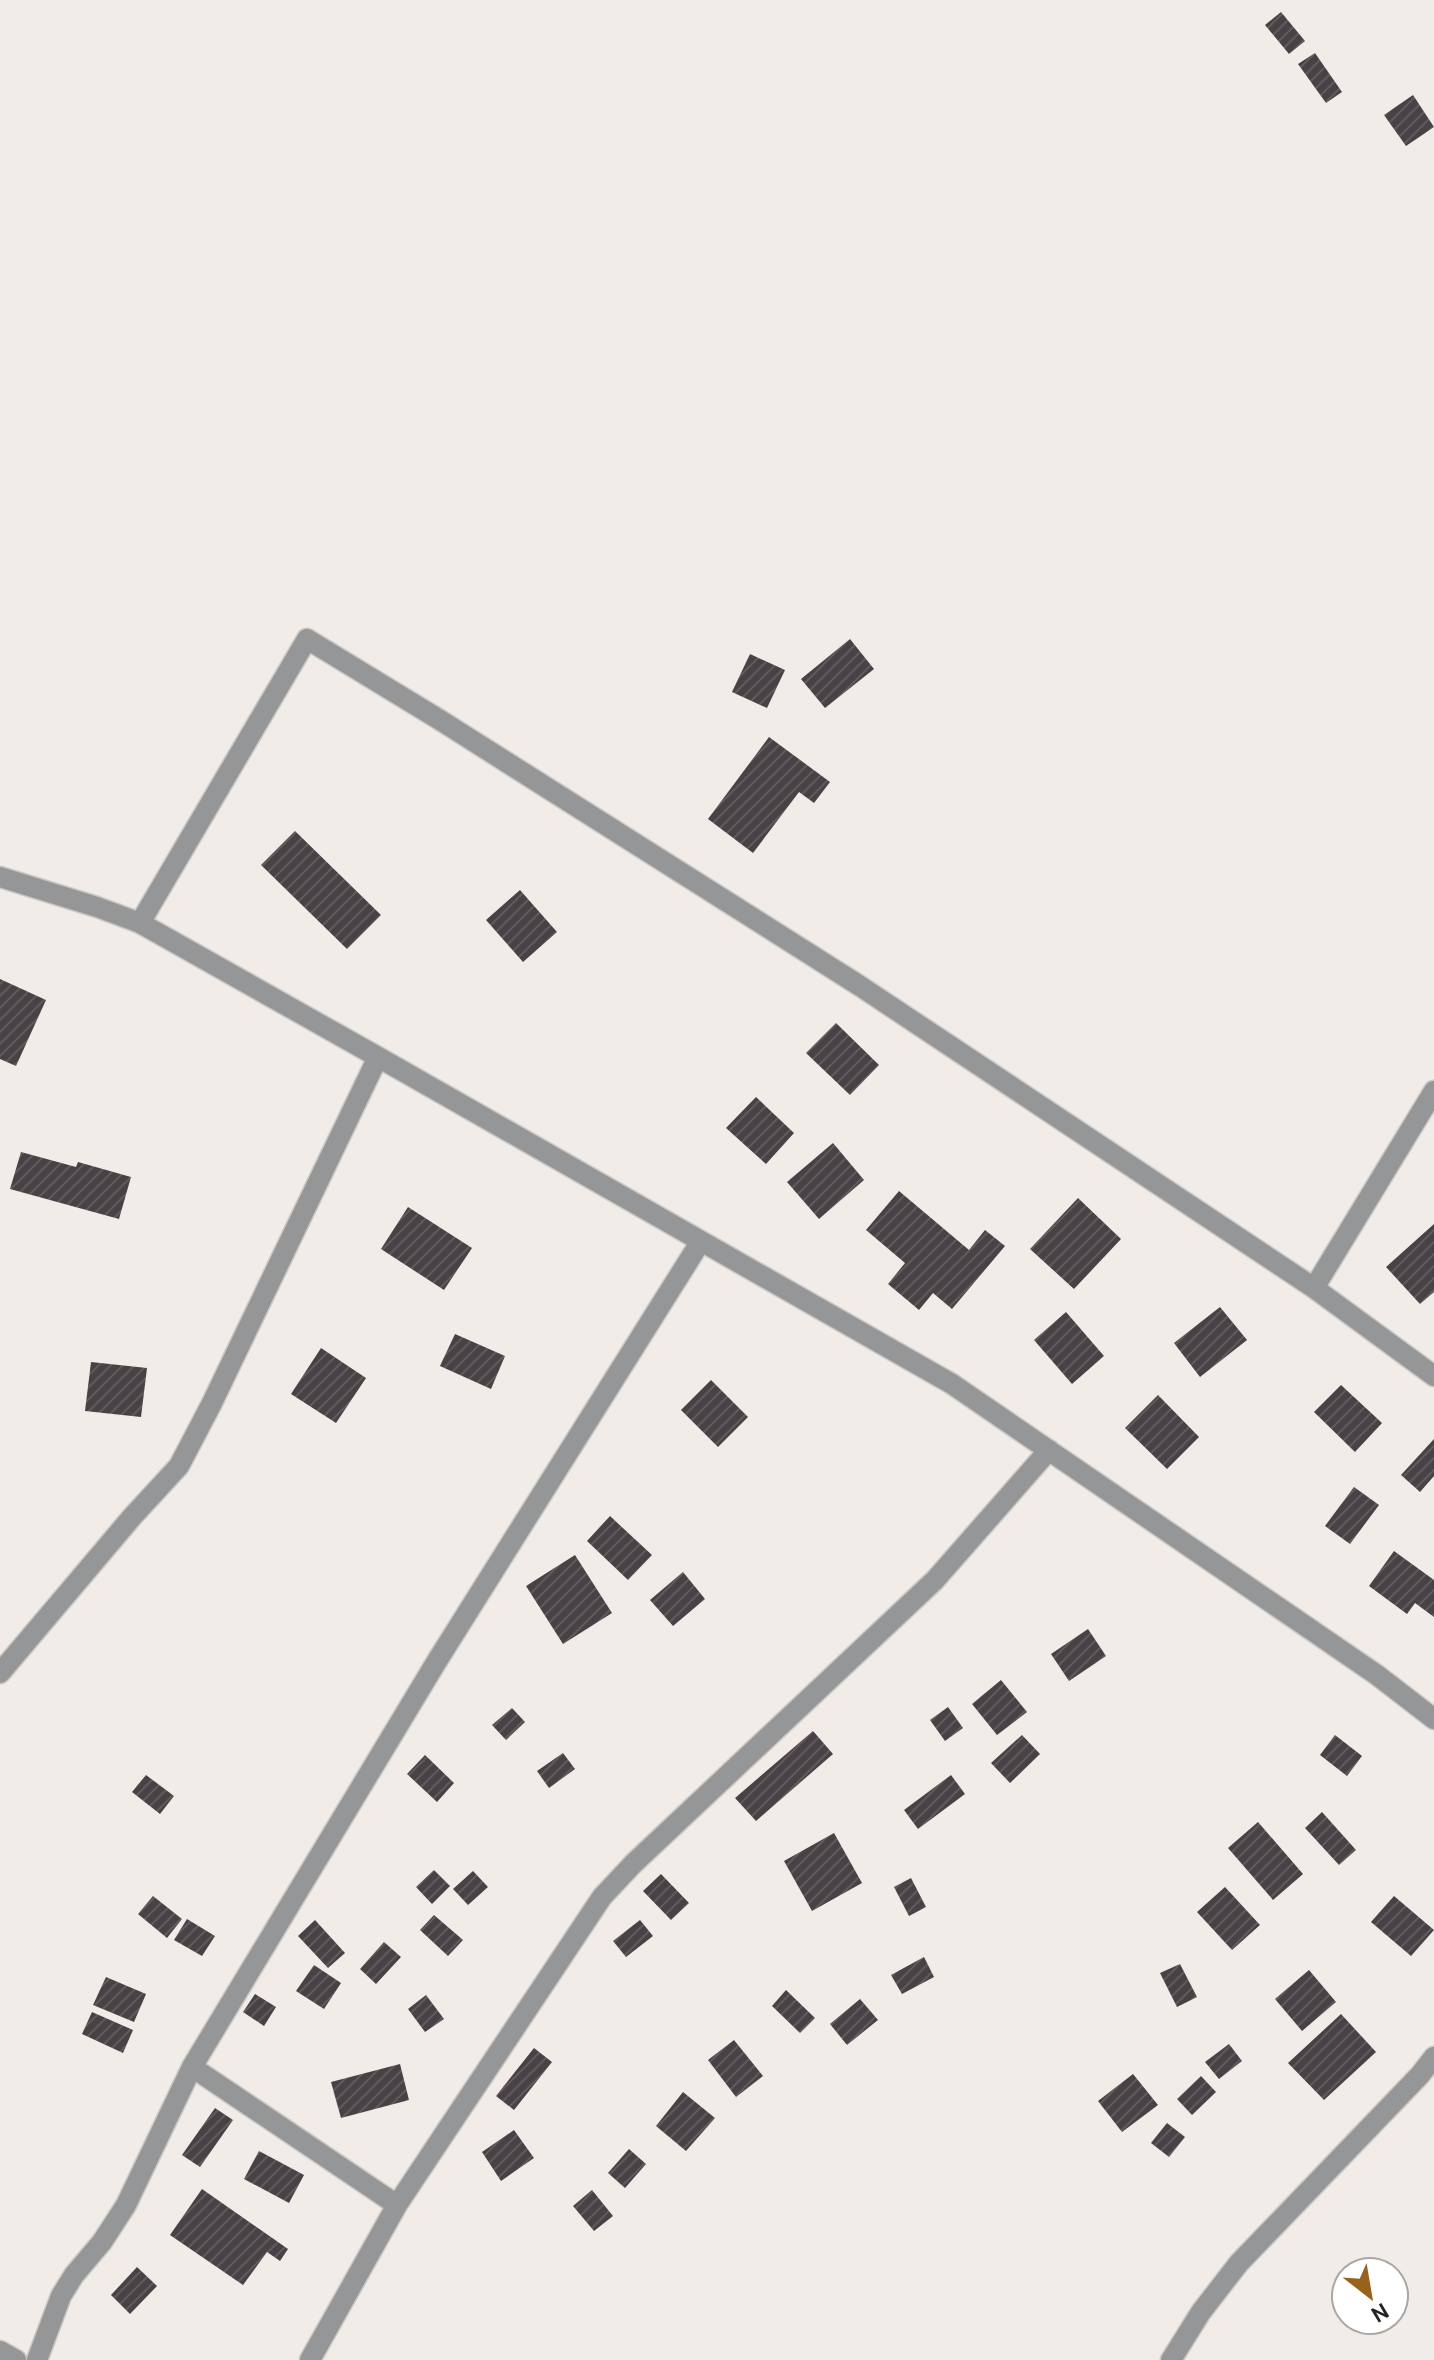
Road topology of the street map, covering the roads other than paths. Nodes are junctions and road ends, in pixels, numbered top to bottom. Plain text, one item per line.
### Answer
1 (0, 877) edge
2 (140, 923) junction
3 (378, 1057) junction
4 (1434, 1091) edge
5 (701, 1241) junction
6 (1314, 1288) junction
7 (1434, 1376) edge
8 (1049, 1450) junction
9 (0, 1673) edge
10 (1434, 1719) edge
11 (1434, 2057) edge
12 (192, 2067) junction
13 (397, 2205) junction
14 (0, 2351) edge
15 (16, 2360) edge
16 (37, 2360) edge
17 (310, 2360) edge
18 (1171, 2360) edge

1 - 2 street
2 - 3 street
2 - 6 street
3 - 5 street
3 - 9 street
4 - 6 street
5 - 8 street
5 - 12 street
6 - 7 street
8 - 10 street
8 - 13 street
11 - 18 street
12 - 13 street
12 - 16 street
13 - 17 street
14 - 15 street

